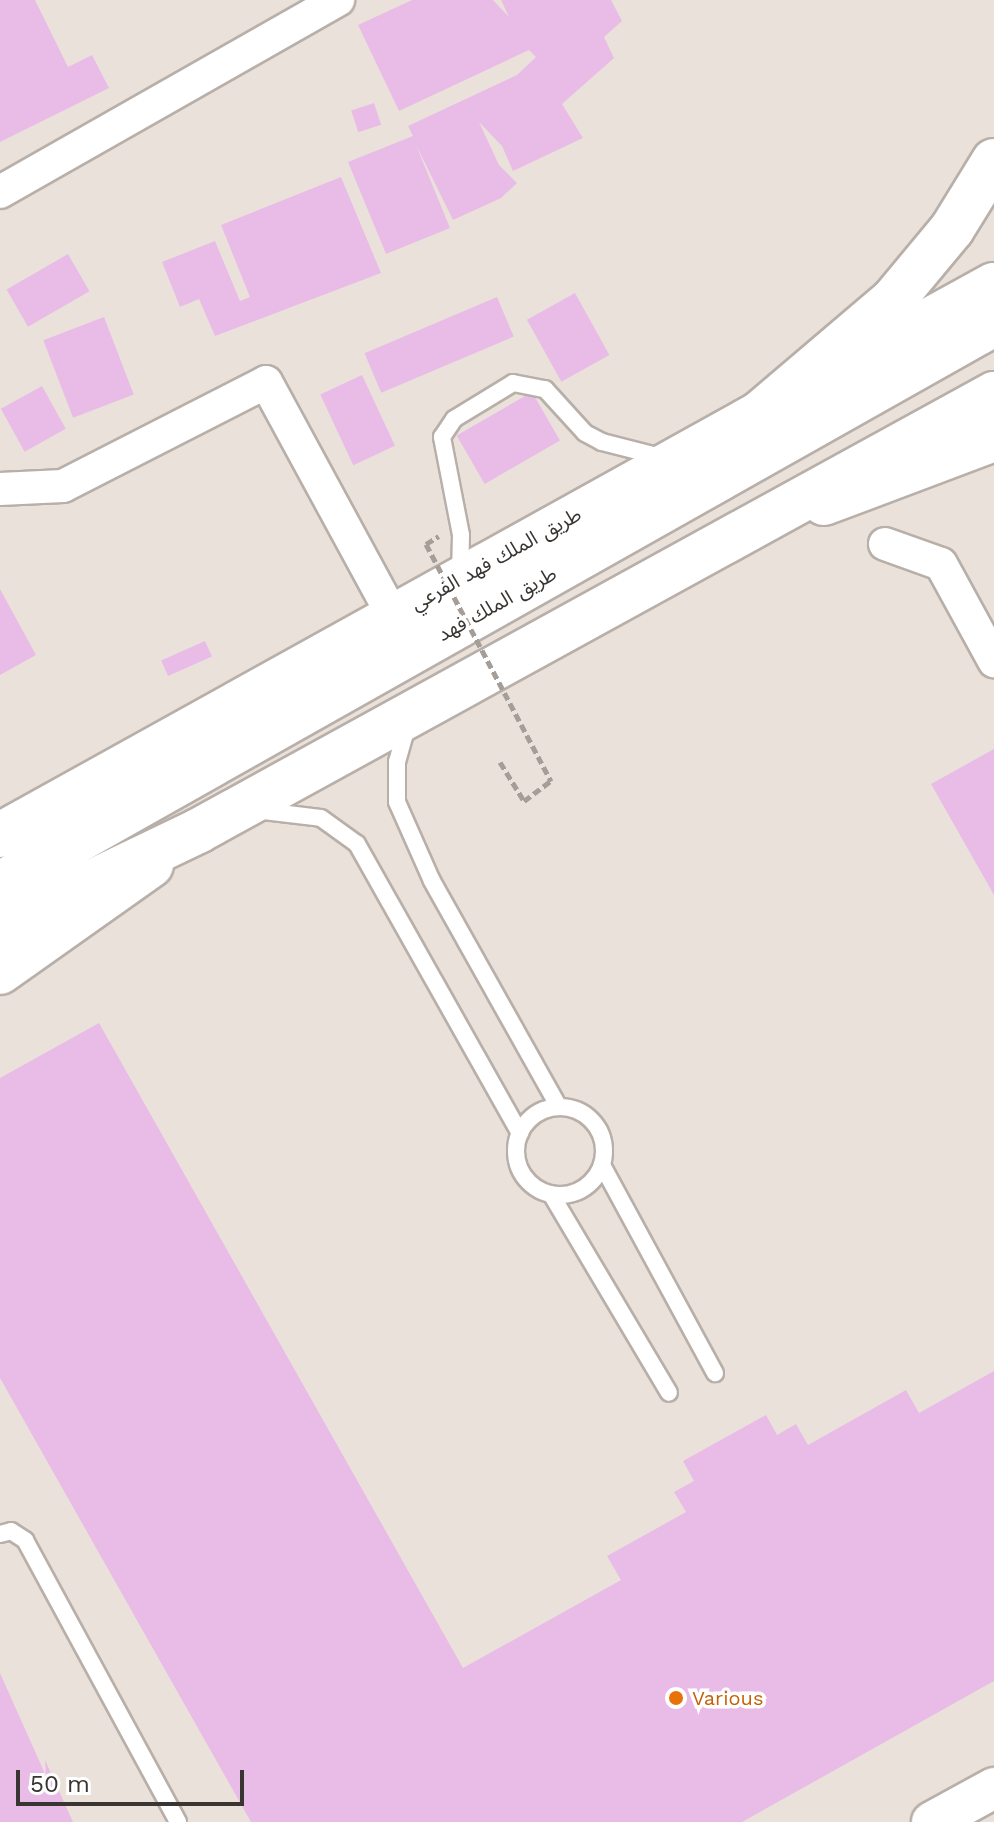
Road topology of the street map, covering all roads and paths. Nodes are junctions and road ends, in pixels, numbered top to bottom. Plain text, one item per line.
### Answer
1 (323, 4) edge
2 (990, 162) edge
3 (0, 192) edge
4 (994, 285) edge
5 (994, 324) edge
6 (994, 394) edge
7 (759, 414) junction
8 (994, 439) edge
9 (674, 460) junction
10 (0, 489) edge
11 (426, 544) dead end
12 (885, 544) dead end
13 (713, 545) junction
14 (460, 577) junction
15 (393, 616) junction
16 (994, 661) edge
17 (410, 715) junction
18 (500, 762) dead end
19 (237, 808) junction
20 (198, 831) junction
21 (0, 835) edge
22 (0, 884) edge
23 (0, 926) edge
24 (0, 972) edge
25 (559, 1107) junction
26 (520, 1133) junction
27 (602, 1165) junction
28 (551, 1194) junction
29 (715, 1373) dead end
30 (669, 1393) dead end
31 (0, 1534) edge
32 (994, 1788) edge
33 (178, 1822) edge
34 (932, 1822) edge

1 - 3 street
2 - 7 main road
4 - 7 main road, طريق الملك فهد الفرعي
5 - 22 main road, طريق الملك فهد
6 - 13 main road
7 - 9 main road, طريق الملك فهد الفرعي
8 - 13 main road
9 - 14 main road, طريق الملك فهد الفرعي
9 - 14 lane
10 - 15 street
11 - 18 path, bridge
12 - 16 street
13 - 17 main road
14 - 15 main road, طريق الملك فهد الفرعي
15 - 21 main road, طريق الملك فهد الفرعي
17 - 19 main road
17 - 25 lane
19 - 20 main road
19 - 26 lane
20 - 23 main road
20 - 24 main road
25 - 26 lane
25 - 27 lane
26 - 28 lane
27 - 28 lane
27 - 29 lane
28 - 30 lane
31 - 33 lane
32 - 34 street

